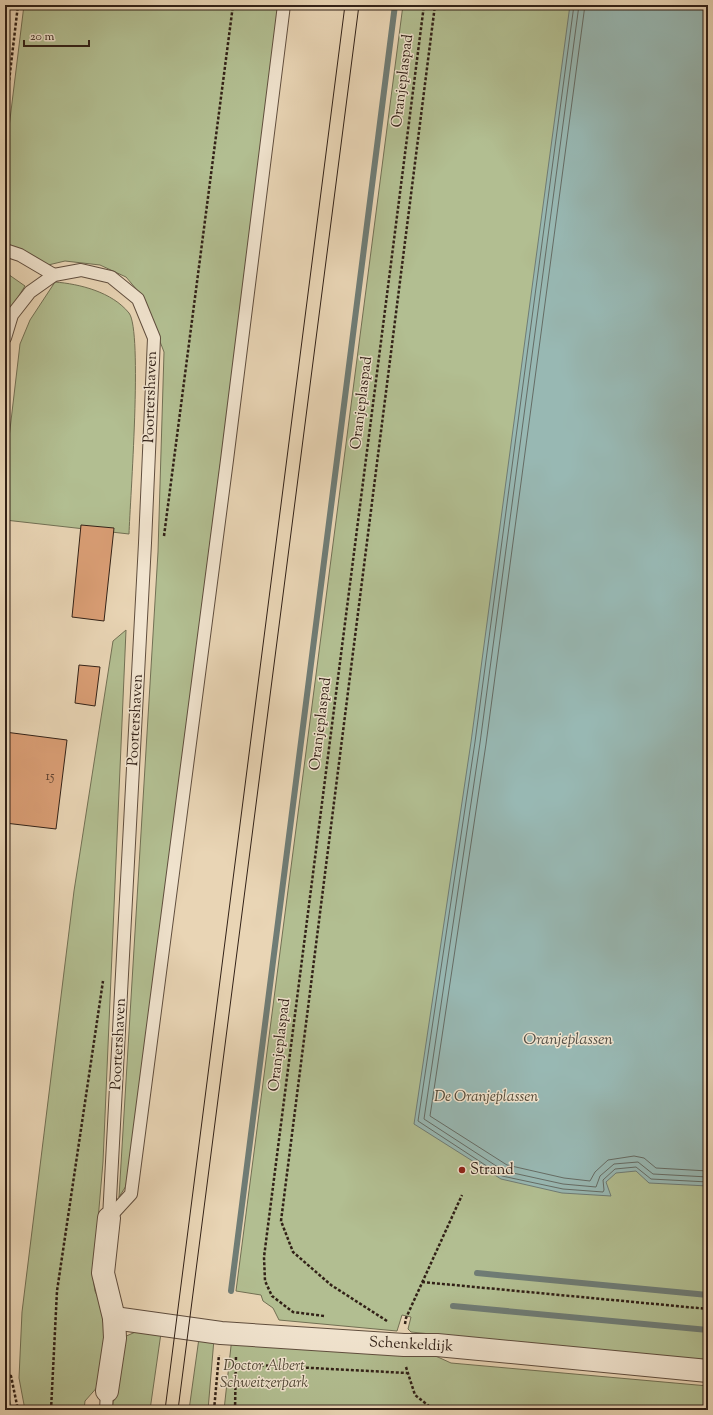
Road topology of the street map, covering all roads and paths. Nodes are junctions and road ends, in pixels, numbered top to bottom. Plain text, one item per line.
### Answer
1 (18, 5) edge
2 (284, 5) edge
3 (424, 5) edge
4 (436, 5) edge
5 (5, 115) edge
6 (5, 250) edge
7 (54, 275) junction
8 (5, 338) edge
9 (462, 1195) dead end
10 (109, 1218) junction
11 (422, 1282) junction
12 (708, 1309) edge
13 (332, 1317) dead end
14 (114, 1318) junction
15 (221, 1333) junction
16 (404, 1345) junction
17 (708, 1371) edge
18 (5, 1375) edge
19 (107, 1400) edge
20 (18, 1410) edge
21 (214, 1410) edge
22 (235, 1410) edge
23 (434, 1410) edge

1 - 5 path
2 - 10 lane
3 - 13 path, Oranjeplaspad
4 - 16 path
6 - 7 lane
7 - 8 lane, Poortershaven
7 - 10 lane, Poortershaven
9 - 11 path
10 - 14 street, Poortershaven
11 - 12 path
11 - 16 path
14 - 15 street, Schenkeldijk
14 - 19 street, Poortershaven
15 - 16 street, Schenkeldijk
15 - 21 path
16 - 17 street, Schenkeldijk
18 - 20 path
22 - 23 path

